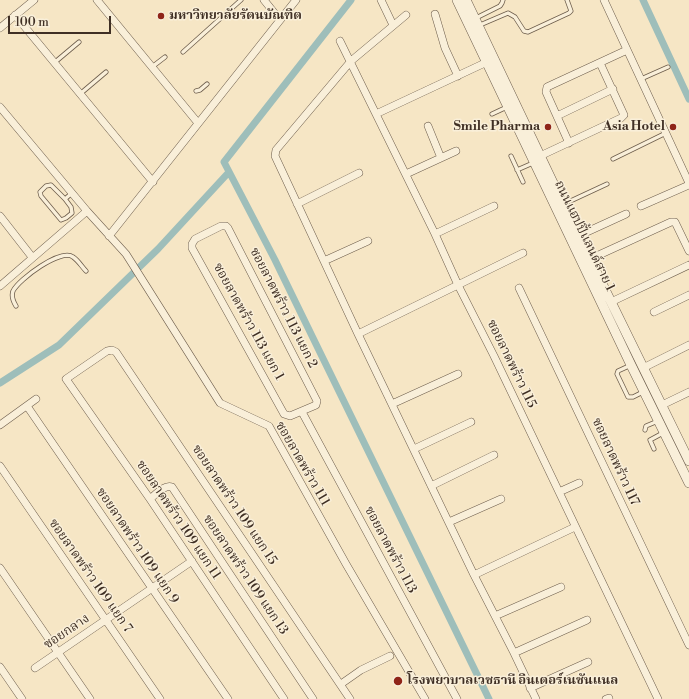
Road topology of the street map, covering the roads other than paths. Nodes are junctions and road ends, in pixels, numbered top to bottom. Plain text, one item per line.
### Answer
1 (34, 0) edge
2 (97, 0) edge
3 (241, 0) edge
4 (264, 0) edge
5 (296, 0) edge
6 (381, 0) edge
7 (457, 0) edge
8 (466, 0) edge
9 (502, 0) edge
10 (567, 0) edge
11 (604, 0) edge
12 (435, 14) dead end
13 (406, 15) dead end
14 (15, 16) junction
15 (280, 20) junction
16 (477, 22) junction
17 (393, 25) junction
18 (0, 28) edge
19 (340, 41) dead end
20 (79, 42) dead end
21 (627, 50) junction
22 (183, 52) dead end
23 (165, 57) dead end
24 (351, 62) junction
25 (487, 62) junction
26 (54, 63) junction
27 (600, 63) junction
28 (152, 67) junction
29 (668, 67) dead end
30 (106, 72) dead end
31 (458, 76) junction
32 (641, 79) junction
33 (207, 84) dead end
34 (613, 89) junction
35 (196, 90) dead end
36 (80, 94) junction
37 (0, 107) edge
38 (508, 107) junction
39 (376, 114) junction
40 (492, 114) dead end
41 (557, 116) junction
42 (198, 123) junction
43 (428, 126) dead end
44 (522, 128) junction
45 (666, 133) junction
46 (569, 142) junction
47 (456, 151) dead end
48 (511, 156) dead end
49 (441, 158) junction
50 (536, 159) junction
51 (613, 159) dead end
52 (517, 170) junction
53 (359, 173) dead end
54 (406, 174) junction
55 (153, 182) junction
56 (523, 182) dead end
57 (607, 184) dead end
58 (689, 184) edge
59 (72, 193) junction
60 (65, 199) junction
61 (297, 204) junction
62 (563, 204) junction
63 (494, 206) dead end
64 (641, 206) dead end
65 (87, 211) junction
66 (626, 214) dead end
67 (0, 216) edge
68 (208, 232) joint
69 (435, 234) junction
70 (109, 236) junction
71 (578, 236) junction
72 (368, 241) dead end
73 (689, 251) edge
74 (523, 253) dead end
75 (32, 257) junction
76 (590, 259) junction
77 (324, 262) junction
78 (689, 265) edge
79 (40, 267) junction
80 (86, 272) dead end
81 (458, 285) junction
82 (0, 286) edge
83 (520, 288) dead end
84 (689, 295) edge
85 (607, 304) junction
86 (16, 306) dead end
87 (654, 312) dead end
88 (358, 334) junction
89 (689, 345) edge
90 (88, 363) joint
91 (631, 365) junction
92 (643, 368) junction
93 (458, 374) dead end
94 (644, 391) junction
95 (689, 392) edge
96 (36, 399) dead end
97 (392, 404) junction
98 (662, 405) junction
99 (26, 406) junction
100 (302, 412) junction
101 (659, 420) junction
102 (471, 422) dead end
103 (0, 425) edge
104 (645, 430) dead end
105 (664, 433) junction
106 (685, 444) edge
107 (414, 449) junction
108 (654, 449) dead end
109 (494, 455) dead end
110 (689, 461) edge
111 (0, 466) edge
112 (579, 483) dead end
113 (689, 483) edge
114 (432, 486) junction
115 (559, 492) junction
116 (150, 499) junction
117 (501, 499) dead end
118 (449, 522) junction
119 (575, 527) junction
120 (192, 562) junction
121 (0, 568) edge
122 (474, 575) junction
123 (561, 587) dead end
124 (152, 589) junction
125 (495, 616) junction
126 (106, 620) junction
127 (587, 620) dead end
128 (689, 645) edge
129 (58, 652) junction
130 (514, 653) junction
131 (390, 656) dead end
132 (588, 662) dead end
133 (35, 668) dead end
134 (1, 671) edge
135 (341, 684) junction
136 (530, 688) junction
137 (22, 699) edge
138 (90, 699) edge
139 (160, 699) edge
140 (228, 699) edge
141 (284, 699) edge
142 (313, 699) edge
143 (350, 699) edge
144 (425, 699) edge
145 (457, 699) edge
146 (536, 699) edge
147 (658, 699) edge

1 - 14 street
2 - 28 street
3 - 22 lane
4 - 15 street
5 - 15 street
6 - 17 street
7 - 25 street, ถนนแฮปปี้แลนด์สาย 1
8 - 16 street, ถนนแฮปปี้แลนด์สาย 1
9 - 16 lane
10 - 16 lane
11 - 21 street
12 - 31 street
13 - 17 street
14 - 18 street
14 - 26 street
15 - 42 street
16 - 44 street, ถนนแฮปปี้แลนด์สาย 1
17 - 24 street
19 - 24 street, ซอยลาดพร้าว 115
20 - 26 lane
21 - 27 street
21 - 32 street
23 - 28 lane
24 - 39 street, ซอยลาดพร้าว 115
24 - 61 street
25 - 31 street
25 - 38 street, ถนนแฮปปี้แลนด์สาย 1
26 - 36 street
27 - 34 street
27 - 41 street
28 - 42 street
29 - 32 lane
30 - 36 lane
31 - 39 street
32 - 45 street
33 - 35 lane
34 - 41 street
34 - 46 street
36 - 55 street
37 - 59 street, ซอยลาดพร้าว 111
38 - 40 lane
38 - 44 street, ถนนแฮปปี้แลนด์สาย 1
39 - 54 street, ซอยลาดพร้าว 115
41 - 46 street
42 - 55 street
43 - 49 street
44 - 50 street, ถนนแฮปปี้แลนด์สาย 1
45 - 51 lane
45 - 58 street
46 - 50 street
47 - 49 street
48 - 52 lane
49 - 54 street
50 - 52 lane
50 - 62 street, ถนนแฮปปี้แลนด์สาย 1
50 - 85 street, ถนนแฮปปี้แลนด์สาย 1
52 - 56 lane
53 - 61 street
54 - 69 street, ซอยลาดพร้าว 115
55 - 70 street
57 - 62 lane
58 - 64 street
59 - 60 lane
59 - 65 street, ซอยลาดพร้าว 111
60 - 60 lane
61 - 77 street
62 - 71 street, ถนนแฮปปี้แลนด์สาย 1
63 - 69 street
65 - 70 street, ซอยลาดพร้าว 111
65 - 75 street
66 - 71 street
67 - 75 street
68 - 100 street, ซอยลาดพร้าว 113 แยก 1
68 - 100 street, ซอยลาดพร้าว 113 แยก 2
69 - 81 street, ซอยลาดพร้าว 115
70 - 144 street, ซอยลาดพร้าว 111
71 - 76 street, ถนนแฮปปี้แลนด์สาย 1
72 - 77 street
73 - 76 street
74 - 81 street
75 - 79 lane
75 - 82 street
76 - 85 street, ถนนแฮปปี้แลนด์สาย 1
77 - 88 street
78 - 85 street
79 - 80 lane
79 - 86 lane
81 - 88 street
81 - 115 street, ซอยลาดพร้าว 115
83 - 128 street, ซอยลาดพร้าว 117
84 - 87 street
85 - 91 street, ถนนแฮปปี้แลนด์สาย 1
85 - 92 street, ถนนแฮปปี้แลนด์สาย 1
88 - 97 street
89 - 92 street
90 - 116 street, ซอยลาดพร้าว 109 แยก 11
90 - 135 street, ซอยลาดพร้าว 109 แยก 15
91 - 94 street, ถนนแฮปปี้แลนด์สาย 1
91 - 94 lane
92 - 98 street, ถนนแฮปปี้แลนด์สาย 1
93 - 97 street
94 - 101 street, ถนนแฮปปี้แลนด์สาย 1
95 - 98 street
96 - 99 street
97 - 107 street
98 - 106 street, ถนนแฮปปี้แลนด์สาย 1
99 - 103 street
99 - 124 street, ซอยลาดพร้าว 109 แยก 9
100 - 145 street, ซอยลาดพร้าว 113
101 - 104 lane
101 - 105 street, ถนนแฮปปี้แลนด์สาย 1
102 - 107 street
105 - 108 lane
105 - 113 street, ถนนแฮปปี้แลนด์สาย 1
106 - 110 street, ถนนแฮปปี้แลนด์สาย 1
107 - 114 street
109 - 114 street
111 - 126 street, ซอยลาดพร้าว 109 แยก 7
112 - 115 street
114 - 118 street
115 - 119 street, ซอยลาดพร้าว 115
116 - 120 street, ซอยลาดพร้าว 109 แยก 11
116 - 142 street, ซอยลาดพร้าว 109 แยก 13
117 - 118 street
118 - 122 street
119 - 122 street
119 - 147 street, ซอยลาดพร้าว 115
120 - 124 street, ซอยกลาง
120 - 141 street, ซอยลาดพร้าว 109 แยก 11
121 - 129 street
122 - 125 street
123 - 125 street
124 - 126 street, ซอยกลาง
124 - 140 street, ซอยลาดพร้าว 109 แยก 9
125 - 130 street
126 - 129 street, ซอยกลาง
126 - 139 street, ซอยลาดพร้าว 109 แยก 7
127 - 130 street
129 - 133 street, ซอยกลาง
129 - 138 street
130 - 136 street
131 - 135 street
132 - 136 street
134 - 137 street
135 - 143 street, ซอยลาดพร้าว 109 แยก 15
136 - 146 street

